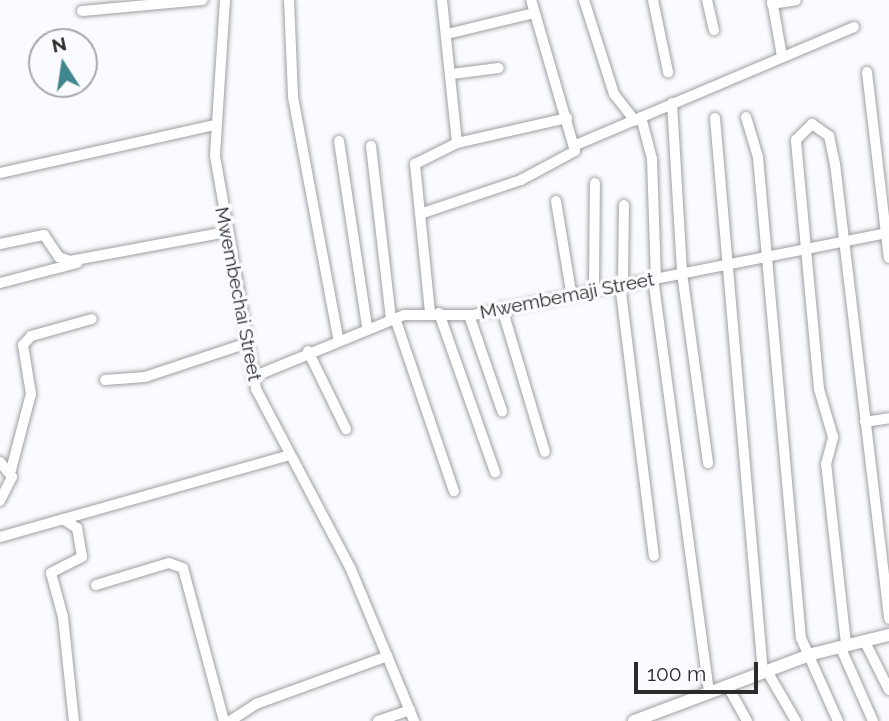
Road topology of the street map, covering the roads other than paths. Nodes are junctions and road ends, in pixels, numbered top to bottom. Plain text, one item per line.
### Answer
1 (203, 0) edge
2 (225, 0) edge
3 (289, 0) edge
4 (442, 0) edge
5 (531, 0) edge
6 (584, 0) edge
7 (653, 0) edge
8 (707, 0) edge
9 (796, 0) edge
10 (772, 2) edge
11 (82, 11) dead end
12 (534, 13) junction
13 (854, 27) dead end
14 (714, 30) dead end
15 (447, 34) junction
16 (782, 56) junction
17 (499, 68) dead end
18 (667, 72) dead end
19 (867, 72) dead end
20 (452, 74) junction
21 (672, 103) junction
22 (746, 117) dead end
23 (567, 118) junction
24 (715, 118) dead end
25 (638, 119) junction
26 (215, 125) junction
27 (340, 141) dead end
28 (457, 143) junction
29 (576, 145) junction
30 (371, 146) dead end
31 (0, 173) edge
32 (595, 183) dead end
33 (556, 201) dead end
34 (624, 205) dead end
35 (420, 214) junction
36 (226, 232) junction
37 (888, 233) edge
38 (845, 240) junction
39 (0, 244) edge
40 (807, 245) junction
41 (766, 255) junction
42 (889, 258) edge
43 (81, 260) junction
44 (727, 263) junction
45 (682, 273) junction
46 (654, 278) junction
47 (0, 283) edge
48 (621, 284) junction
49 (594, 288) junction
50 (571, 292) junction
51 (502, 308) junction
52 (434, 313) junction
53 (470, 314) junction
54 (393, 318) junction
55 (92, 319) dead end
56 (367, 326) junction
57 (338, 338) junction
58 (244, 344) junction
59 (309, 351) junction
60 (253, 377) junction
61 (105, 380) dead end
62 (502, 411) dead end
63 (889, 418) edge
64 (865, 422) junction
65 (346, 429) dead end
66 (545, 453) dead end
67 (289, 454) junction
68 (0, 462) edge
69 (708, 463) dead end
70 (11, 470) junction
71 (495, 472) dead end
72 (454, 491) dead end
73 (0, 501) edge
74 (63, 519) junction
75 (0, 537) edge
76 (654, 556) dead end
77 (96, 584) dead end
78 (889, 619) edge
79 (889, 635) edge
80 (864, 640) junction
81 (843, 645) junction
82 (388, 656) junction
83 (806, 657) junction
84 (765, 672) junction
85 (727, 685) junction
86 (889, 690) edge
87 (709, 691) junction
88 (410, 710) junction
89 (75, 721) edge
90 (224, 721) edge
91 (230, 721) edge
92 (378, 721) edge
93 (414, 721) edge
94 (636, 721) edge
95 (747, 721) edge
96 (796, 721) edge
97 (838, 721) edge
98 (873, 721) edge

1 - 11 street
2 - 26 street, Mwembechai Street
3 - 57 street
4 - 15 street
5 - 12 street
6 - 25 street
7 - 18 street
8 - 14 street
9 - 10 street
10 - 16 street
12 - 15 street
12 - 23 street
13 - 16 street
15 - 20 street
16 - 21 street
17 - 20 street
19 - 37 street
20 - 28 street
21 - 25 street
21 - 45 street
22 - 41 street
23 - 28 street
23 - 29 street
24 - 44 street
25 - 29 street
25 - 46 street
26 - 31 street
26 - 36 street, Mwembechai Street
27 - 56 street
28 - 35 street
29 - 35 street
30 - 54 street
32 - 49 street
33 - 50 street
34 - 48 street
35 - 52 street
36 - 43 street
36 - 58 street, Mwembechai Street
37 - 38 street, Mwembemaji Street
37 - 42 street
38 - 40 street, Mwembemaji Street
38 - 40 street
38 - 64 street
39 - 43 street
40 - 41 street, Mwembemaji Street
40 - 81 street
41 - 44 street, Mwembemaji Street
41 - 83 street
43 - 47 street
44 - 45 street, Mwembemaji Street
44 - 84 street
45 - 46 street, Mwembemaji Street
45 - 69 street
46 - 48 street, Mwembemaji Street
46 - 87 street
48 - 49 street, Mwembemaji Street
48 - 76 street
49 - 50 street, Mwembemaji Street
50 - 51 street, Mwembemaji Street
51 - 53 street, Mwembemaji Street
51 - 66 street
52 - 53 street, Mwembemaji Street
52 - 54 street, Mwembemaji Street
52 - 71 street
53 - 62 street
54 - 56 street, Mwembemaji Street
54 - 72 street
55 - 70 street
56 - 57 street, Mwembemaji Street
57 - 59 street, Mwembemaji Street
58 - 60 street, Mwembechai Street
58 - 61 street
59 - 60 street, Mwembemaji Street
59 - 65 street
60 - 67 street, Mwembechai Street
63 - 64 street
64 - 78 street
67 - 74 street
67 - 82 street, Mwembechai Street
68 - 70 street
70 - 73 street
74 - 75 street
74 - 89 street
77 - 90 street
79 - 80 street
80 - 81 street
80 - 86 street
81 - 83 street
81 - 98 street
82 - 88 street, Mwembechai Street
82 - 91 street
83 - 84 street
83 - 97 street
84 - 85 street
84 - 96 street
85 - 87 street
85 - 95 street
87 - 94 street
88 - 92 street
88 - 93 street, Mwembechai Street

